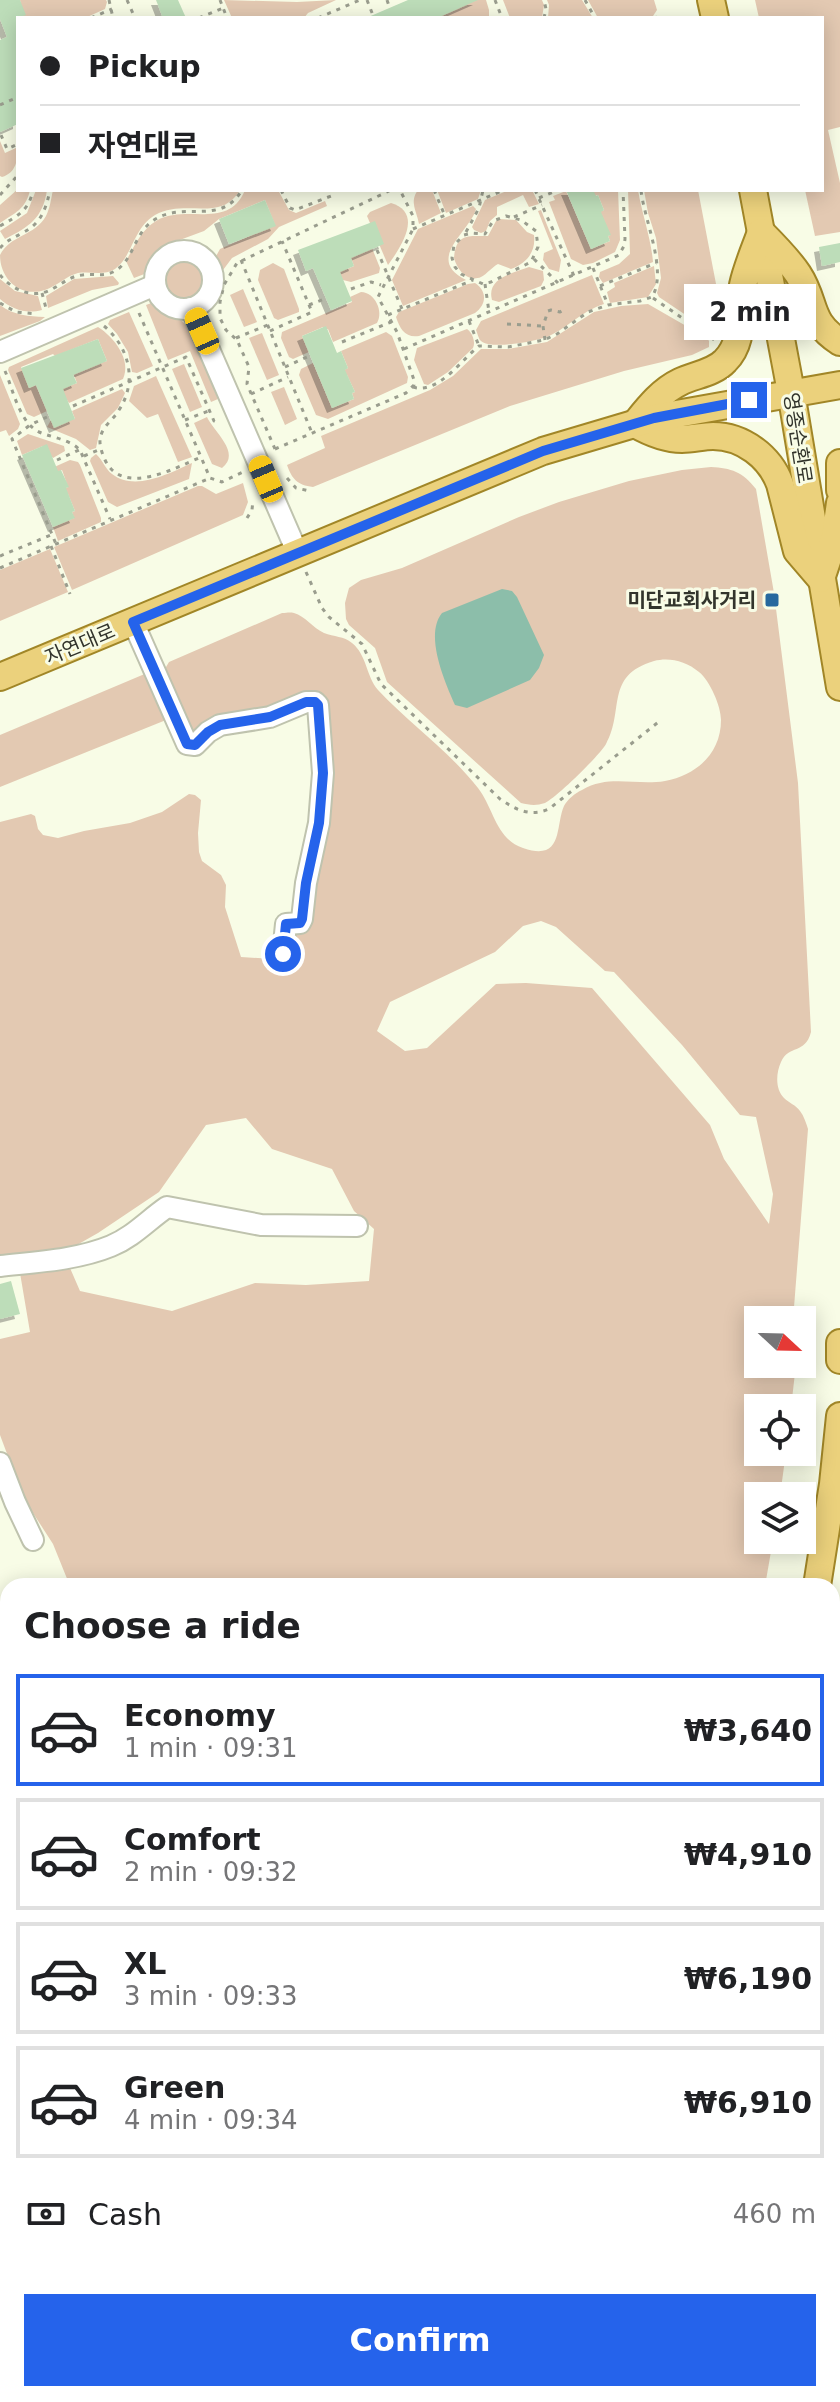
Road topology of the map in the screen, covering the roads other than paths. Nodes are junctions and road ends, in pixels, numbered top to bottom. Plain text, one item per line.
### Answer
1 (753, 192) edge
2 (761, 232) junction
3 (155, 285) junction
4 (191, 308) junction
5 (840, 342) edge
6 (1, 358) edge
7 (840, 385) edge
8 (791, 392) junction
9 (635, 424) junction
10 (840, 463) edge
11 (840, 490) edge
12 (840, 503) edge
13 (298, 554) junction
14 (821, 579) junction
15 (133, 622) junction
16 (0, 677) edge
17 (840, 687) edge
18 (283, 954) dead end
19 (357, 1226) dead end
20 (0, 1266) edge
21 (840, 1343) edge
22 (840, 1360) edge
23 (840, 1416) edge
24 (0, 1463) edge
25 (33, 1540) dead end
26 (818, 1578) edge

1 - 2 main road, 영종순환로
2 - 5 main road
2 - 8 main road, 영종순환로
2 - 9 main road
3 - 4 street
3 - 4 street
3 - 6 street
4 - 13 street
7 - 8 main road, 자연대로
8 - 9 main road, 자연대로
8 - 14 main road, 영종순환로
9 - 13 main road, 자연대로
9 - 14 main road
10 - 11 main road
12 - 14 main road
13 - 15 main road, 자연대로
14 - 17 main road, 영종순환로
15 - 16 main road, 자연대로
15 - 18 street
19 - 20 street
21 - 22 main road
23 - 26 main road
24 - 25 street

